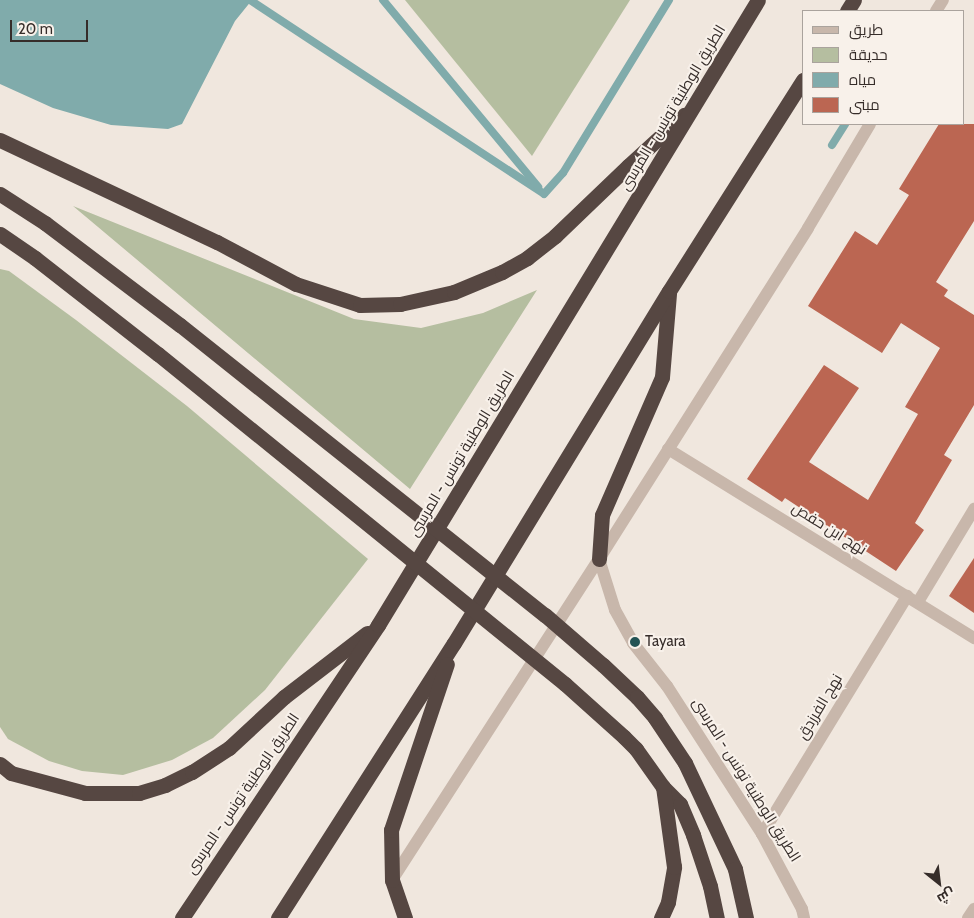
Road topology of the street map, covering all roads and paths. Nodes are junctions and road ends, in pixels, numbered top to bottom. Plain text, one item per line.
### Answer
1 (758, 0) edge
2 (802, 82) edge
3 (696, 104) junction
4 (869, 125) edge
5 (0, 140) edge
6 (0, 194) edge
7 (0, 234) edge
8 (0, 247) edge
9 (35, 258) junction
10 (669, 290) junction
11 (668, 449) junction
12 (974, 509) edge
13 (599, 559) junction
14 (912, 599) junction
15 (378, 625) junction
16 (974, 638) edge
17 (454, 643) junction
18 (0, 764) edge
19 (663, 787) junction
20 (762, 834) junction
21 (392, 880) junction
22 (974, 909) edge
23 (805, 915) edge
24 (182, 918) edge
25 (278, 918) edge
26 (405, 918) edge
27 (661, 918) edge
28 (717, 918) edge
29 (746, 918) edge
30 (968, 918) edge

1 - 3 highway, الطريق الوطنية تونس - المرسى
2 - 10 highway
3 - 5 highway
3 - 15 highway, الطريق الوطنية تونس - المرسى
4 - 11 street
6 - 29 highway, bridge
7 - 9 highway
8 - 9 highway
9 - 19 highway, bridge
10 - 13 highway
10 - 17 highway
11 - 13 street
11 - 14 street, نهج ابن حفص
12 - 14 street, نهج الفرزدق
13 - 20 street, الطريق الوطنية تونس - المرسى
13 - 21 street
14 - 16 street, نهج ابن حفص
14 - 20 street, نهج الفرزدق
15 - 18 highway
15 - 24 highway, الطريق الوطنية تونس - المرسى
17 - 21 highway
17 - 25 highway
19 - 27 highway
19 - 28 highway
20 - 23 street, الطريق الوطنية تونس - المرسى
21 - 26 highway
22 - 30 street

